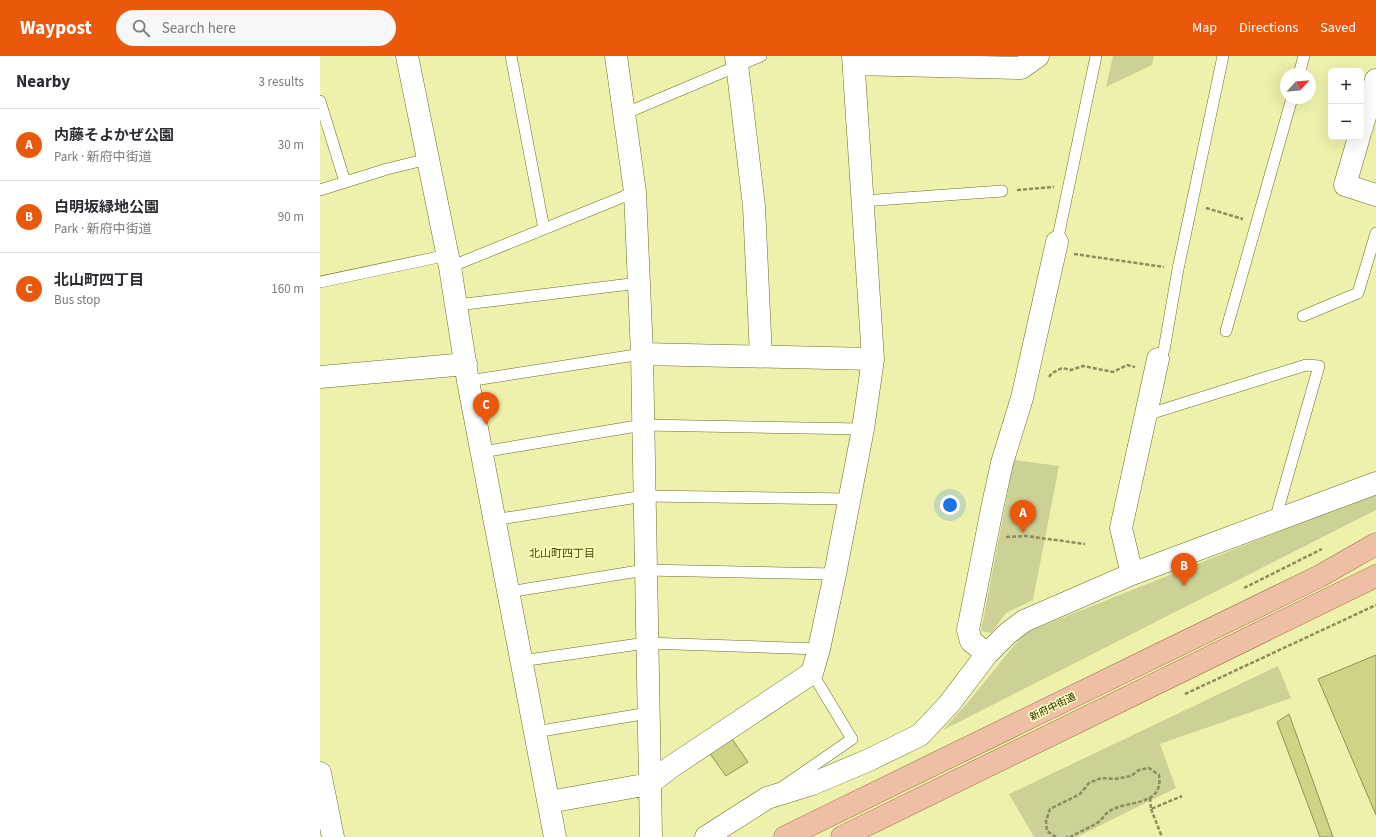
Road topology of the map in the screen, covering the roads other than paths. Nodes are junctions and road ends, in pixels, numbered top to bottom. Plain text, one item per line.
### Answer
1 (407, 56) edge
2 (511, 56) edge
3 (616, 56) edge
4 (760, 56) edge
5 (1038, 56) edge
6 (1096, 56) edge
7 (1223, 56) edge
8 (1304, 56) edge
9 (854, 60) edge
10 (736, 61) edge
11 (1301, 68) edge
12 (1376, 80) edge
13 (320, 101) edge
14 (1290, 104) edge
15 (624, 114) junction
16 (1364, 120) edge
17 (1358, 140) edge
18 (428, 159) junction
19 (345, 182) junction
20 (320, 190) edge
21 (1002, 191) road end
22 (635, 192) junction
23 (1376, 195) edge
24 (862, 201) junction
25 (544, 229) junction
26 (1376, 232) edge
27 (1056, 247) joint
28 (449, 261) junction
29 (320, 282) edge
30 (639, 283) junction
31 (457, 305) junction
32 (1303, 316) dead end
33 (1226, 331) dead end
34 (642, 354) junction
35 (761, 356) junction
36 (873, 359) junction
37 (1157, 366) joint
38 (467, 372) junction
39 (320, 377) edge
40 (1146, 415) junction
41 (643, 425) junction
42 (863, 429) junction
43 (482, 452) junction
44 (1376, 483) edge
45 (644, 496) junction
46 (849, 499) junction
47 (494, 520) junction
48 (1275, 520) junction
49 (1376, 544) edge
50 (1376, 560) edge
51 (645, 570) junction
52 (835, 574) junction
53 (1132, 574) junction
54 (1320, 576) junction
55 (1376, 576) edge
56 (508, 592) junction
57 (646, 642) junction
58 (820, 649) junction
59 (988, 654) junction
60 (521, 660) junction
61 (812, 673) junction
62 (648, 713) junction
63 (535, 732) junction
64 (320, 773) edge
65 (649, 784) junction
66 (767, 798) junction
67 (549, 802) junction
68 (333, 837) edge
69 (555, 837) edge
70 (651, 837) edge
71 (706, 837) edge
72 (785, 837) edge
73 (842, 837) edge

1 - 18 street
2 - 25 lane
3 - 15 street
4 - 10 lane
5 - 9 street
6 - 27 lane
7 - 37 lane
8 - 11 lane
9 - 24 street
10 - 15 lane
10 - 35 street
12 - 16 street
13 - 19 lane
14 - 33 lane
15 - 22 street
17 - 23 street
18 - 19 lane
18 - 28 street
19 - 20 lane
21 - 24 lane
22 - 25 lane
22 - 30 street
24 - 36 street
25 - 28 lane
26 - 32 lane
27 - 59 street
28 - 29 lane
28 - 31 street
30 - 31 lane
30 - 34 street
31 - 38 street
34 - 35 street
34 - 38 lane
34 - 41 street
35 - 36 street
36 - 42 street
37 - 40 street
38 - 39 street
38 - 43 street
40 - 48 lane
40 - 53 street
41 - 42 lane
41 - 43 lane
41 - 45 street
42 - 46 street
43 - 47 street
44 - 48 street
45 - 46 lane
45 - 47 lane
45 - 51 street
46 - 52 street
47 - 56 street
48 - 53 street
49 - 54 main road, 新府中街道
50 - 54 main road, 新府中街道
51 - 52 lane
51 - 56 lane
51 - 57 street
52 - 58 street
53 - 59 street
54 - 72 main road, 新府中街道
55 - 73 main road
56 - 60 street
57 - 58 lane
57 - 60 lane
57 - 62 street
58 - 61 street
59 - 66 street
60 - 63 street
61 - 65 street
61 - 66 lane
62 - 63 lane
62 - 65 street
63 - 67 street
64 - 68 street
65 - 67 street
65 - 70 street
66 - 71 street
67 - 69 street

